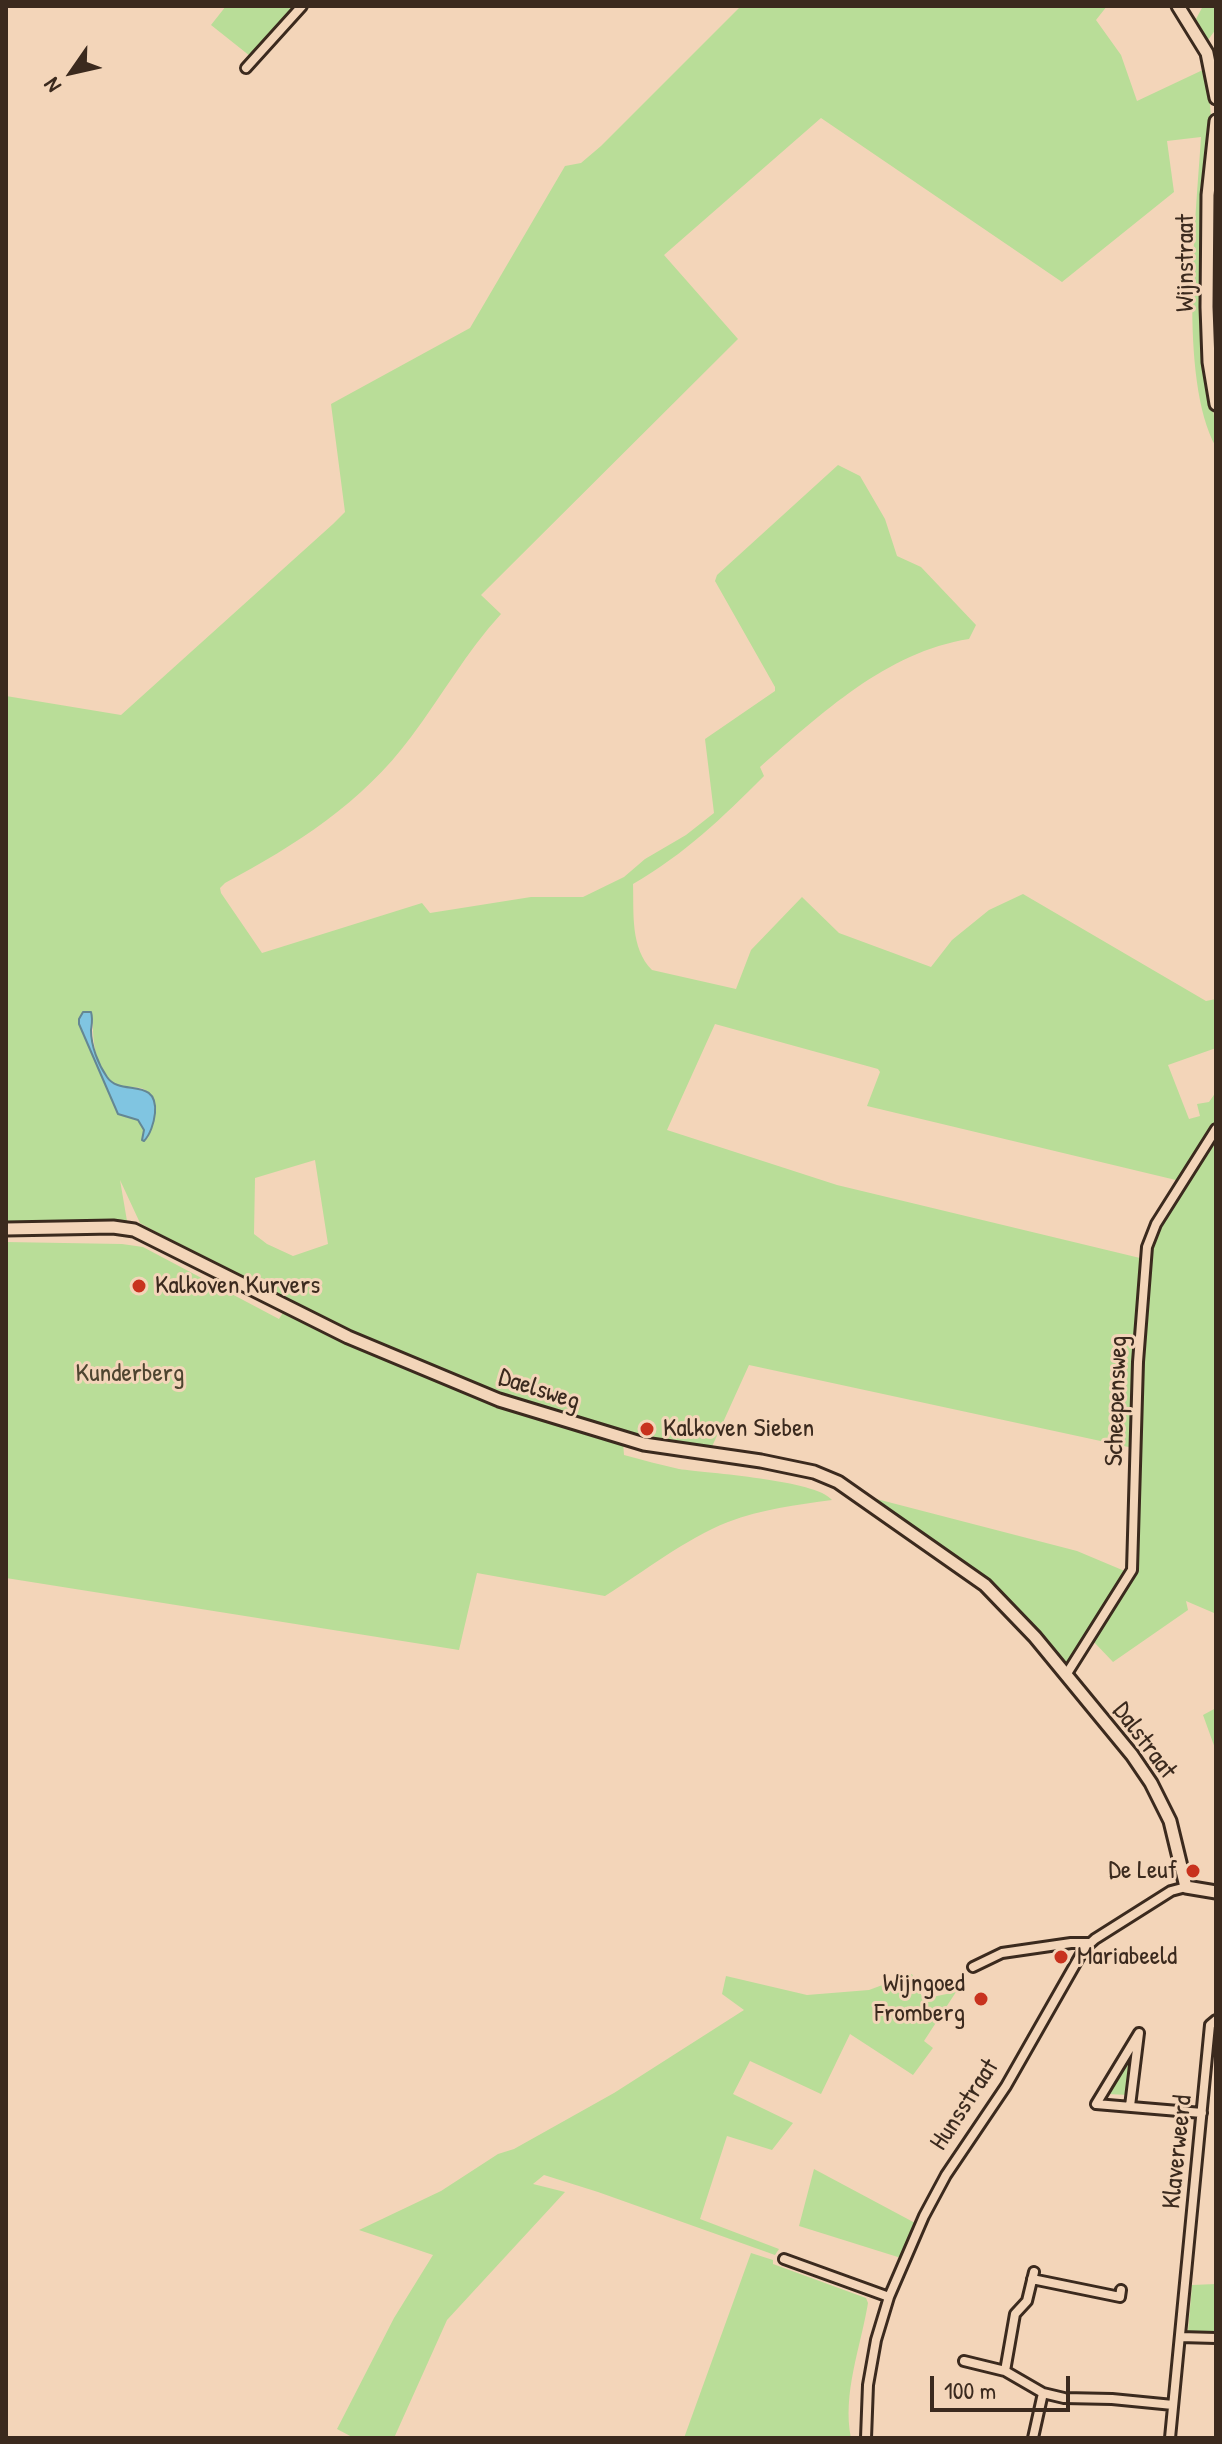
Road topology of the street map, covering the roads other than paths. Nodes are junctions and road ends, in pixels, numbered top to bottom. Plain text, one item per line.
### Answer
1 (302, 6) edge
2 (1178, 6) edge
3 (246, 68) dead end
4 (1216, 98) edge
5 (1216, 121) edge
6 (1216, 404) edge
7 (1216, 1129) edge
8 (6, 1229) edge
9 (1035, 1637) joint
10 (1066, 1675) junction
11 (1186, 1887) junction
12 (1216, 1892) edge
13 (1089, 1943) junction
14 (973, 1967) dead end
15 (1213, 2022) edge
16 (1130, 2106) junction
17 (1202, 2113) junction
18 (784, 2259) dead end
19 (1121, 2290) dead end
20 (889, 2297) junction
21 (1180, 2337) junction
22 (1216, 2338) edge
23 (964, 2361) dead end
24 (1005, 2371) junction
25 (1043, 2393) junction
26 (1173, 2405) junction
27 (866, 2438) edge
28 (1033, 2438) edge
29 (1170, 2438) edge

1 - 3 street
2 - 4 street
5 - 6 street, Wijnstraat
7 - 10 street, Scheepensweg
8 - 9 street, Daelsweg
9 - 10 street, Dalstraat
10 - 11 street, Dalstraat
11 - 12 street
11 - 13 street, Hunsstraat
13 - 14 street
13 - 20 street, Hunsstraat
15 - 17 street, Klaverweerd
16 - 16 street
16 - 17 street
17 - 21 street, Klaverweerd
18 - 20 street
19 - 24 street
20 - 27 street, Hunsstraat
21 - 22 street
21 - 26 street, Klaverweerd
23 - 24 street
24 - 25 street
25 - 26 street
25 - 28 street
26 - 29 street, Klaverweerd

